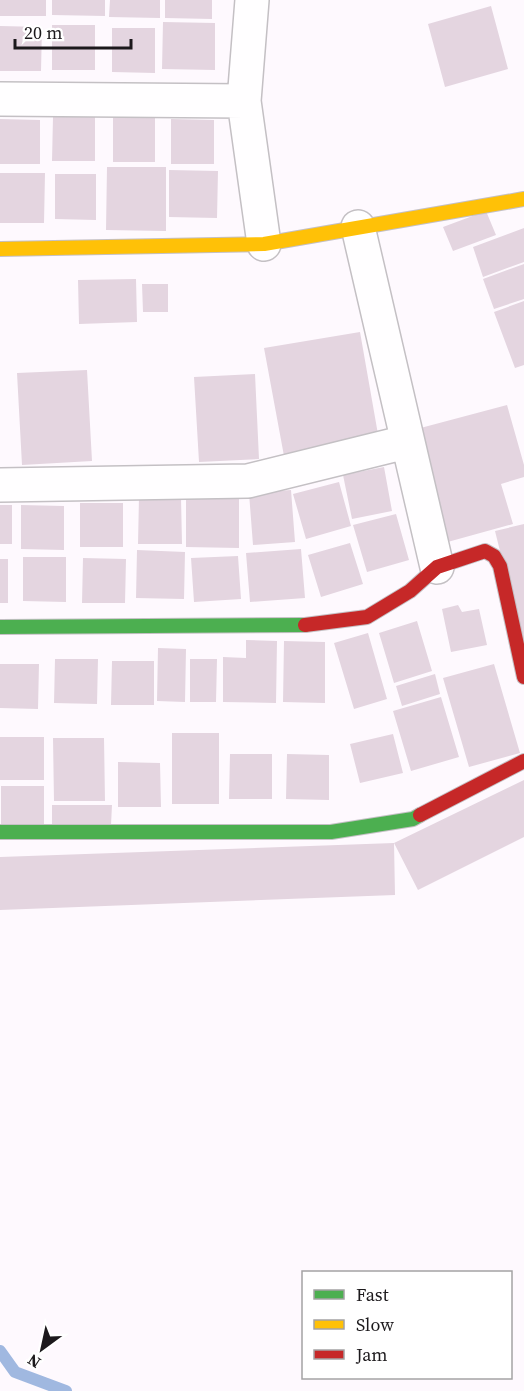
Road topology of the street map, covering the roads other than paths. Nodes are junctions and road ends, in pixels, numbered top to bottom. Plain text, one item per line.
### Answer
1 (252, 0) edge
2 (0, 99) edge
3 (244, 101) junction
4 (524, 200) edge
5 (358, 227) junction
6 (264, 244) junction
7 (0, 249) edge
8 (406, 442) junction
9 (0, 485) edge
10 (437, 567) junction
11 (0, 627) edge
12 (524, 677) edge
13 (524, 761) edge
14 (0, 832) edge

1 - 3 street
2 - 3 street
3 - 6 street
4 - 5 street
5 - 6 street
5 - 8 street
6 - 7 street
8 - 9 street
8 - 10 street
10 - 11 street
10 - 12 street
13 - 14 street

